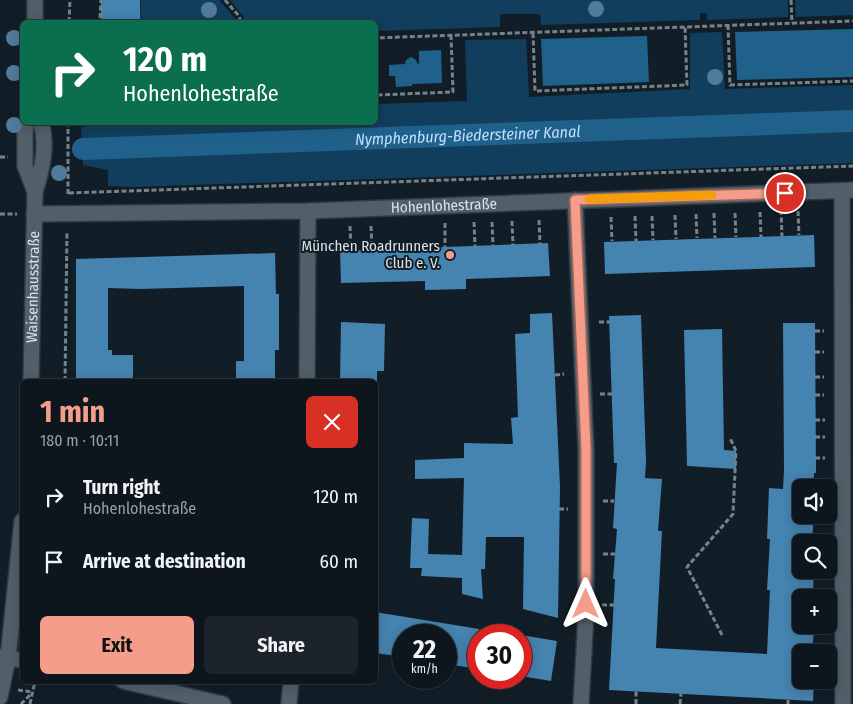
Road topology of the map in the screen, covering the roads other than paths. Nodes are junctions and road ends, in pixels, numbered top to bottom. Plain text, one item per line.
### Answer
1 (35, 0) edge
2 (35, 20) edge
3 (26, 125) edge
4 (42, 125) edge
5 (847, 190) edge
6 (35, 192) junction
7 (575, 200) junction
8 (308, 211) junction
9 (34, 214) junction
10 (30, 379) edge
11 (307, 379) edge
12 (20, 544) edge
13 (10, 659) edge
14 (135, 684) edge
15 (291, 684) edge
16 (0, 697) edge
17 (223, 704) edge
18 (289, 704) edge
19 (581, 704) edge
20 (844, 704) edge

1 - 2 street
3 - 6 street
4 - 6 street
5 - 7 street, Hohenlohestraße
5 - 20 street
6 - 9 street, Waisenhausstraße
7 - 8 street, Hohenlohestraße
7 - 19 street
8 - 9 street, Hohenlohestraße
8 - 11 street
9 - 10 street, Waisenhausstraße
12 - 13 street
13 - 16 street
14 - 17 street
15 - 18 street

